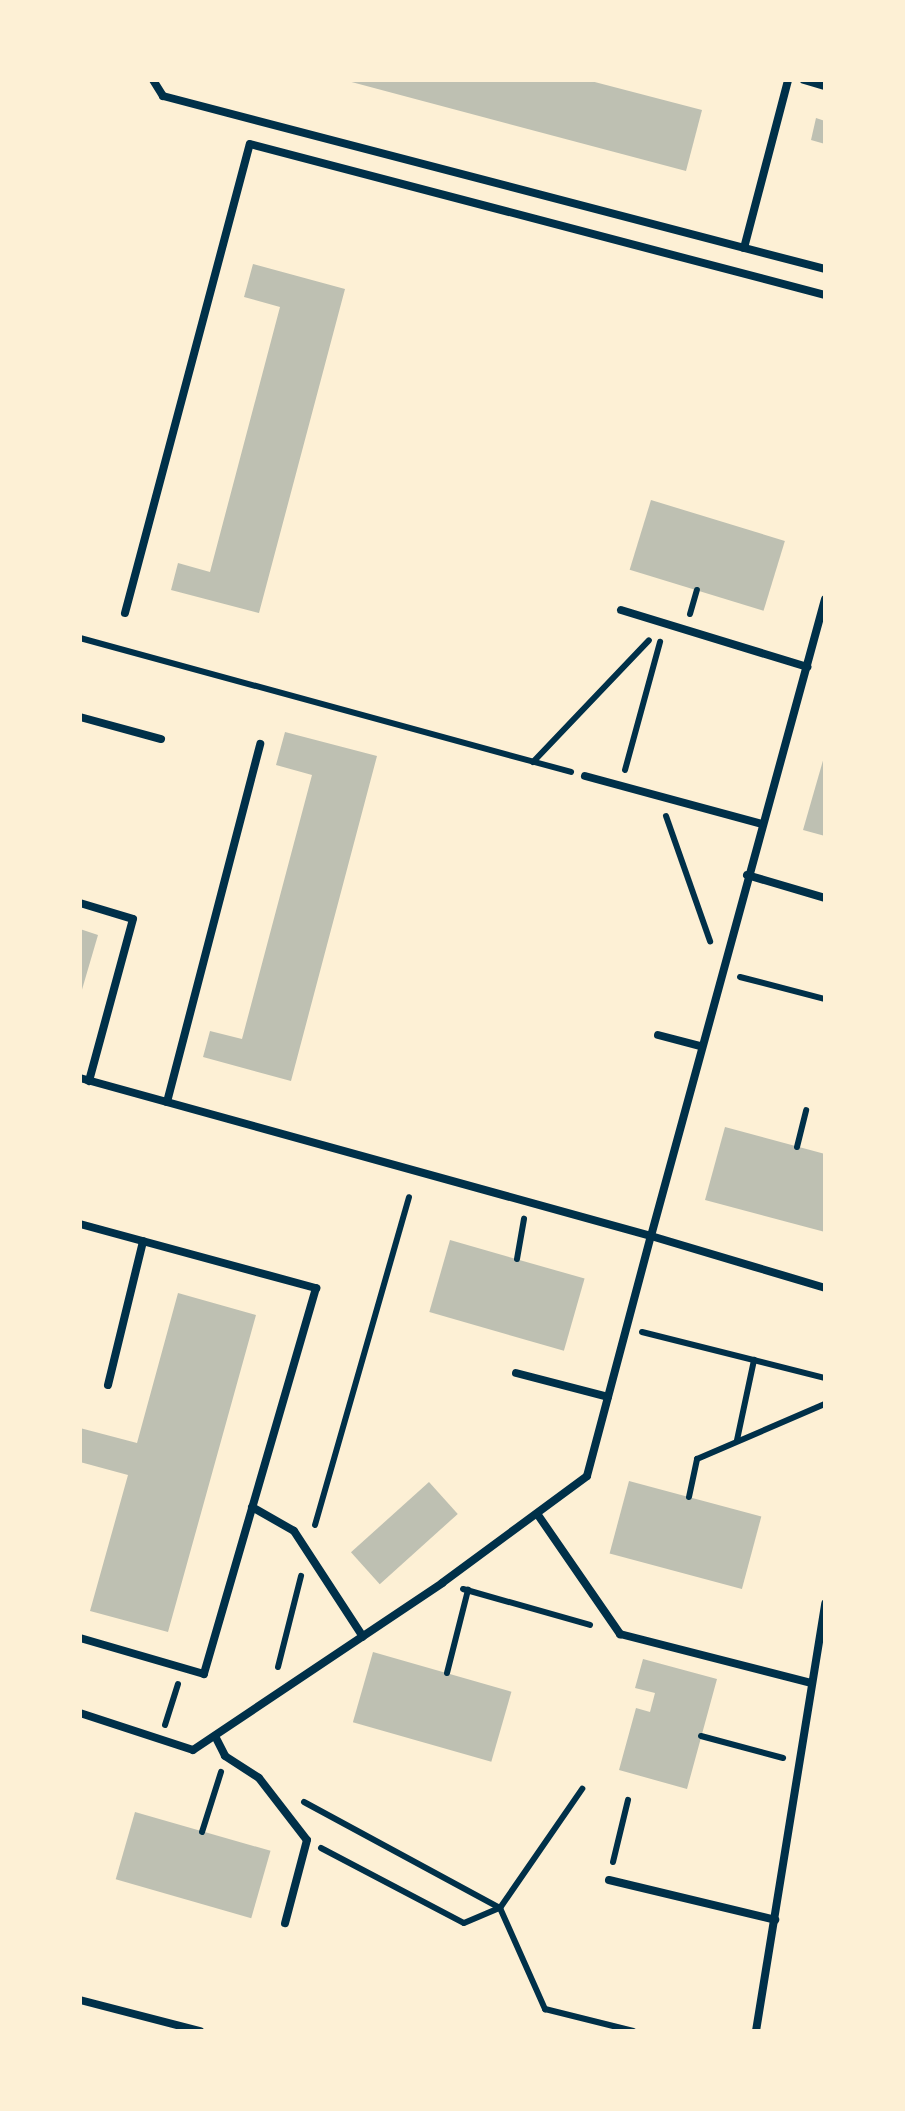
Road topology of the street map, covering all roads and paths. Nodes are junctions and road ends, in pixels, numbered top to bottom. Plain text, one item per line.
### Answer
1 (153, 80) edge
2 (788, 80) edge
3 (804, 80) edge
4 (825, 86) edge
5 (744, 248) junction
6 (825, 269) edge
7 (825, 296) edge
8 (825, 599) edge
9 (621, 610) dead end
10 (125, 613) dead end
11 (665, 623) junction
12 (80, 638) edge
13 (808, 667) junction
14 (80, 717) edge
15 (160, 738) dead end
16 (260, 744) dead end
17 (533, 762) junction
18 (585, 776) joint
19 (621, 786) junction
20 (762, 824) junction
21 (747, 875) junction
22 (825, 898) edge
23 (80, 903) edge
24 (658, 1036) dead end
25 (700, 1046) junction
26 (85, 1080) edge
27 (166, 1102) junction
28 (806, 1110) dead end
29 (798, 1147) dead end
30 (409, 1197) dead end
31 (526, 1203) junction
32 (80, 1224) edge
33 (650, 1236) junction
34 (143, 1242) junction
35 (517, 1259) dead end
36 (825, 1288) edge
37 (626, 1328) junction
38 (754, 1360) junction
39 (516, 1374) dead end
40 (825, 1378) edge
41 (108, 1384) dead end
42 (608, 1397) junction
43 (825, 1404) edge
44 (737, 1442) junction
45 (689, 1497) dead end
46 (252, 1506) junction
47 (538, 1515) junction
48 (307, 1551) junction
49 (442, 1584) junction
50 (468, 1590) junction
51 (825, 1604) edge
52 (620, 1634) junction
53 (363, 1637) junction
54 (80, 1638) edge
55 (278, 1667) dead end
56 (447, 1673) dead end
57 (180, 1677) dead end
58 (811, 1683) junction
59 (80, 1713) edge
60 (166, 1721) dead end
61 (215, 1736) junction
62 (702, 1736) dead end
63 (225, 1756) junction
64 (799, 1762) junction
65 (582, 1789) dead end
66 (293, 1796) dead end
67 (628, 1800) dead end
68 (202, 1832) dead end
69 (307, 1840) junction
70 (609, 1880) joint
71 (500, 1908) junction
72 (775, 1920) junction
73 (285, 1923) dead end
74 (80, 2000) edge
75 (200, 2031) edge
76 (633, 2031) edge
77 (756, 2031) edge

1 - 5 lane
2 - 5 lane
3 - 4 lane
5 - 6 lane
7 - 10 lane
8 - 13 lane
9 - 11 lane
11 - 13 lane
11 - 17 path
11 - 19 path
12 - 17 path
13 - 20 lane
14 - 15 lane
16 - 27 lane
17 - 18 path
18 - 19 lane
19 - 20 lane
20 - 21 lane
21 - 22 lane
21 - 25 lane
23 - 26 lane
24 - 25 lane
25 - 33 lane
26 - 27 lane
27 - 31 lane
28 - 29 path
30 - 48 path
31 - 33 lane
31 - 35 path
32 - 34 lane
33 - 36 lane
33 - 37 lane
34 - 41 lane
34 - 46 lane
37 - 38 path
37 - 42 lane
38 - 40 path
38 - 44 path
39 - 42 lane
42 - 47 lane
43 - 44 path
44 - 45 path
46 - 48 lane
46 - 54 lane
47 - 49 lane
47 - 52 lane
48 - 53 lane
48 - 55 path
49 - 50 path
49 - 53 lane
50 - 52 path
50 - 56 path
51 - 58 lane
52 - 58 lane
53 - 61 lane
57 - 60 path
58 - 64 lane
59 - 61 lane
61 - 63 lane
62 - 64 path
63 - 68 path
63 - 69 lane
64 - 72 lane
65 - 71 path
66 - 71 path
67 - 70 path
69 - 71 path
69 - 73 lane
70 - 72 lane
71 - 76 path
72 - 77 lane
74 - 75 lane

